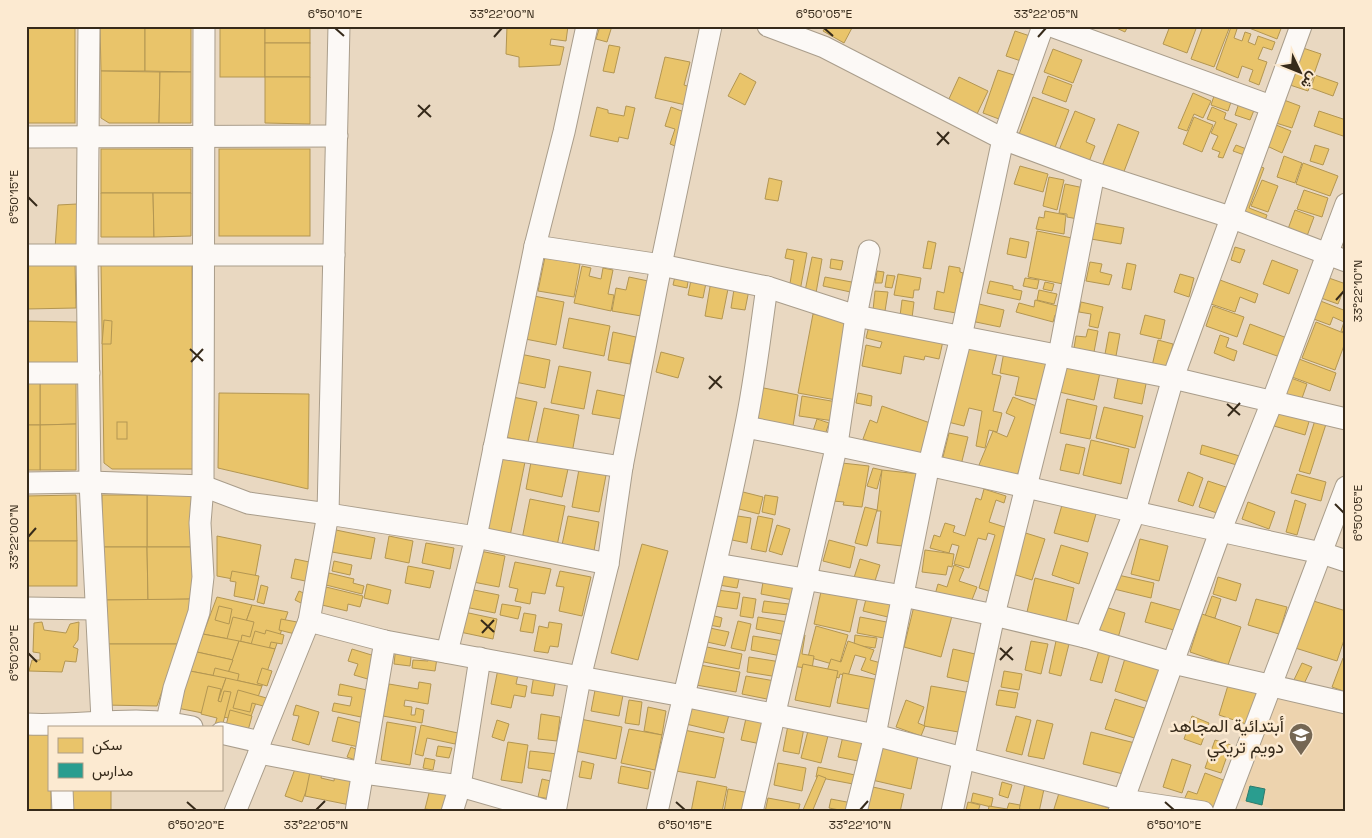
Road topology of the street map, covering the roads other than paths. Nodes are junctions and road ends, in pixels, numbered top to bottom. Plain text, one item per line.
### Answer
1 (89, 26) edge
2 (204, 26) edge
3 (339, 26) edge
4 (587, 26) edge
5 (711, 26) edge
6 (768, 26) edge
7 (1042, 26) edge
8 (1051, 26) edge
9 (1301, 26) edge
10 (1271, 106) junction
11 (337, 136) junction
12 (26, 137) edge
13 (90, 137) junction
14 (206, 138) junction
15 (1003, 139) junction
16 (1094, 173) junction
17 (1346, 204) edge
18 (1230, 217) junction
19 (535, 246) junction
20 (869, 252) dead end
21 (204, 254) junction
22 (26, 255) edge
23 (87, 255) junction
24 (334, 255) junction
25 (1337, 257) edge
26 (661, 264) junction
27 (766, 287) junction
28 (856, 316) junction
29 (961, 337) junction
30 (1059, 355) junction
31 (26, 373) edge
32 (89, 373) junction
33 (1173, 378) junction
34 (1272, 402) junction
35 (1346, 419) edge
36 (746, 427) junction
37 (837, 444) junction
38 (494, 448) junction
39 (929, 464) junction
40 (622, 467) junction
41 (90, 482) junction
42 (26, 483) edge
43 (203, 486) junction
44 (1346, 487) edge
45 (1025, 488) junction
46 (1135, 511) junction
47 (328, 514) junction
48 (1220, 532) junction
49 (476, 537) junction
50 (1322, 553) junction
51 (1346, 561) edge
52 (608, 564) junction
53 (716, 564) junction
54 (806, 580) junction
55 (903, 596) junction
56 (26, 608) edge
57 (96, 609) junction
58 (994, 615) junction
59 (309, 621) junction
60 (1085, 637) junction
61 (384, 642) junction
62 (447, 652) junction
63 (480, 658) junction
64 (1173, 663) junction
65 (580, 678) junction
66 (1270, 684) junction
67 (682, 696) junction
68 (1346, 703) edge
69 (774, 714) junction
70 (102, 720) junction
71 (167, 721) junction
72 (26, 724) edge
73 (62, 726) edge
74 (188, 726) edge
75 (222, 734) edge
76 (875, 735) junction
77 (260, 748) junction
78 (963, 757) junction
79 (364, 774) junction
80 (460, 786) junction
81 (62, 790) edge
82 (1122, 806) edge
83 (63, 812) edge
84 (235, 812) edge
85 (356, 812) edge
86 (452, 812) edge
87 (551, 812) edge
88 (555, 812) edge
89 (657, 812) edge
90 (752, 812) edge
91 (856, 812) edge
92 (952, 812) edge
93 (1203, 812) edge
94 (1223, 812) edge

1 - 13 street
2 - 14 street
3 - 11 street
4 - 19 street
5 - 26 street
6 - 15 street
7 - 15 street
8 - 10 street
9 - 10 street
10 - 18 street
11 - 14 street
11 - 24 street
12 - 13 street
13 - 14 street
13 - 23 street
14 - 21 street
15 - 16 street
15 - 29 street
16 - 18 street
16 - 30 street
17 - 25 street
18 - 25 street
18 - 33 street
19 - 26 street
19 - 38 street
20 - 28 street
21 - 23 street
21 - 24 street
21 - 43 street
22 - 23 street
23 - 32 street
24 - 47 street
25 - 34 street
26 - 27 street
26 - 40 street
27 - 28 street
27 - 36 street
28 - 29 street
28 - 37 street
29 - 30 street
29 - 39 street
30 - 33 street
30 - 45 street
31 - 32 street
32 - 41 street
33 - 34 street
33 - 46 street
34 - 35 street
34 - 48 street
36 - 37 street
36 - 53 street
37 - 39 street
37 - 54 street
38 - 40 street
38 - 49 street
39 - 45 street
39 - 55 street
40 - 52 street
41 - 42 street
41 - 43 street
41 - 57 street
43 - 47 street
43 - 71 street
44 - 50 street
45 - 46 street
45 - 58 street
46 - 48 street
46 - 60 street
47 - 49 street
47 - 59 street
48 - 50 street
48 - 64 street
49 - 52 street
49 - 62 street
50 - 51 street
50 - 66 street
52 - 65 street
53 - 54 street
53 - 67 street
54 - 55 street
54 - 69 street
55 - 58 street
55 - 76 street
56 - 57 street
57 - 70 street
58 - 60 street
58 - 78 street
59 - 61 street
59 - 77 street
60 - 64 street
61 - 62 street
61 - 79 street
62 - 63 street
63 - 65 street
63 - 80 street
64 - 66 street
64 - 82 street
65 - 67 street
65 - 88 street
66 - 68 street
66 - 94 street
67 - 69 street
67 - 89 street
69 - 76 street
69 - 90 street
70 - 71 street
70 - 73 street
71 - 74 street
72 - 73 street
75 - 77 street
76 - 78 street
76 - 91 street
77 - 79 street
77 - 84 street
78 - 82 street
78 - 92 street
79 - 80 street
79 - 85 street
80 - 86 street
80 - 87 street
81 - 83 street
82 - 93 street

